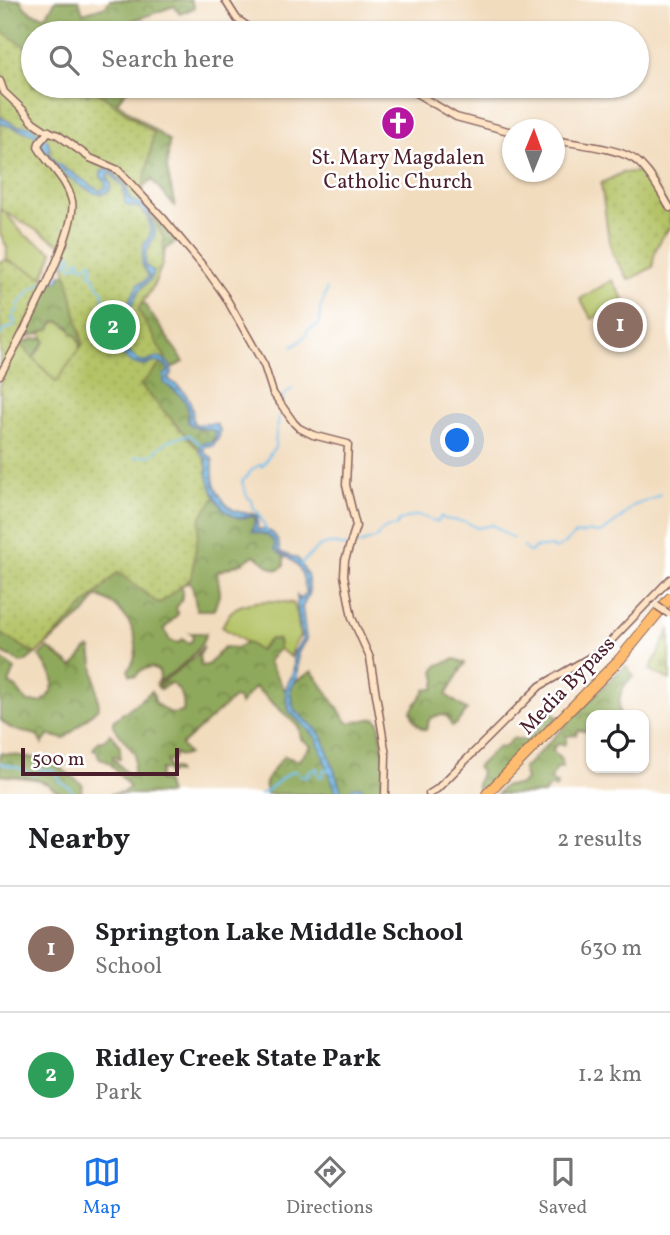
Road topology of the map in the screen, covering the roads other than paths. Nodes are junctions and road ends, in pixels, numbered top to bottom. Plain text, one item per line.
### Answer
1 (225, 0) edge
2 (240, 21) edge
3 (0, 81) edge
4 (424, 98) edge
5 (502, 129) edge
6 (47, 134) junction
7 (565, 142) edge
8 (670, 208) edge
9 (0, 375) edge
10 (670, 579) edge
11 (670, 598) edge
12 (650, 601) junction
13 (670, 605) edge
14 (670, 615) edge
15 (385, 794) edge
16 (429, 794) edge
17 (487, 794) edge
18 (493, 794) edge

1 - 2 street
3 - 6 street
4 - 5 street
6 - 9 street
6 - 15 street
7 - 8 street
10 - 12 street
11 - 17 highway, Media Bypass
12 - 14 street, bridge
12 - 16 street
13 - 18 highway, Media Bypass

